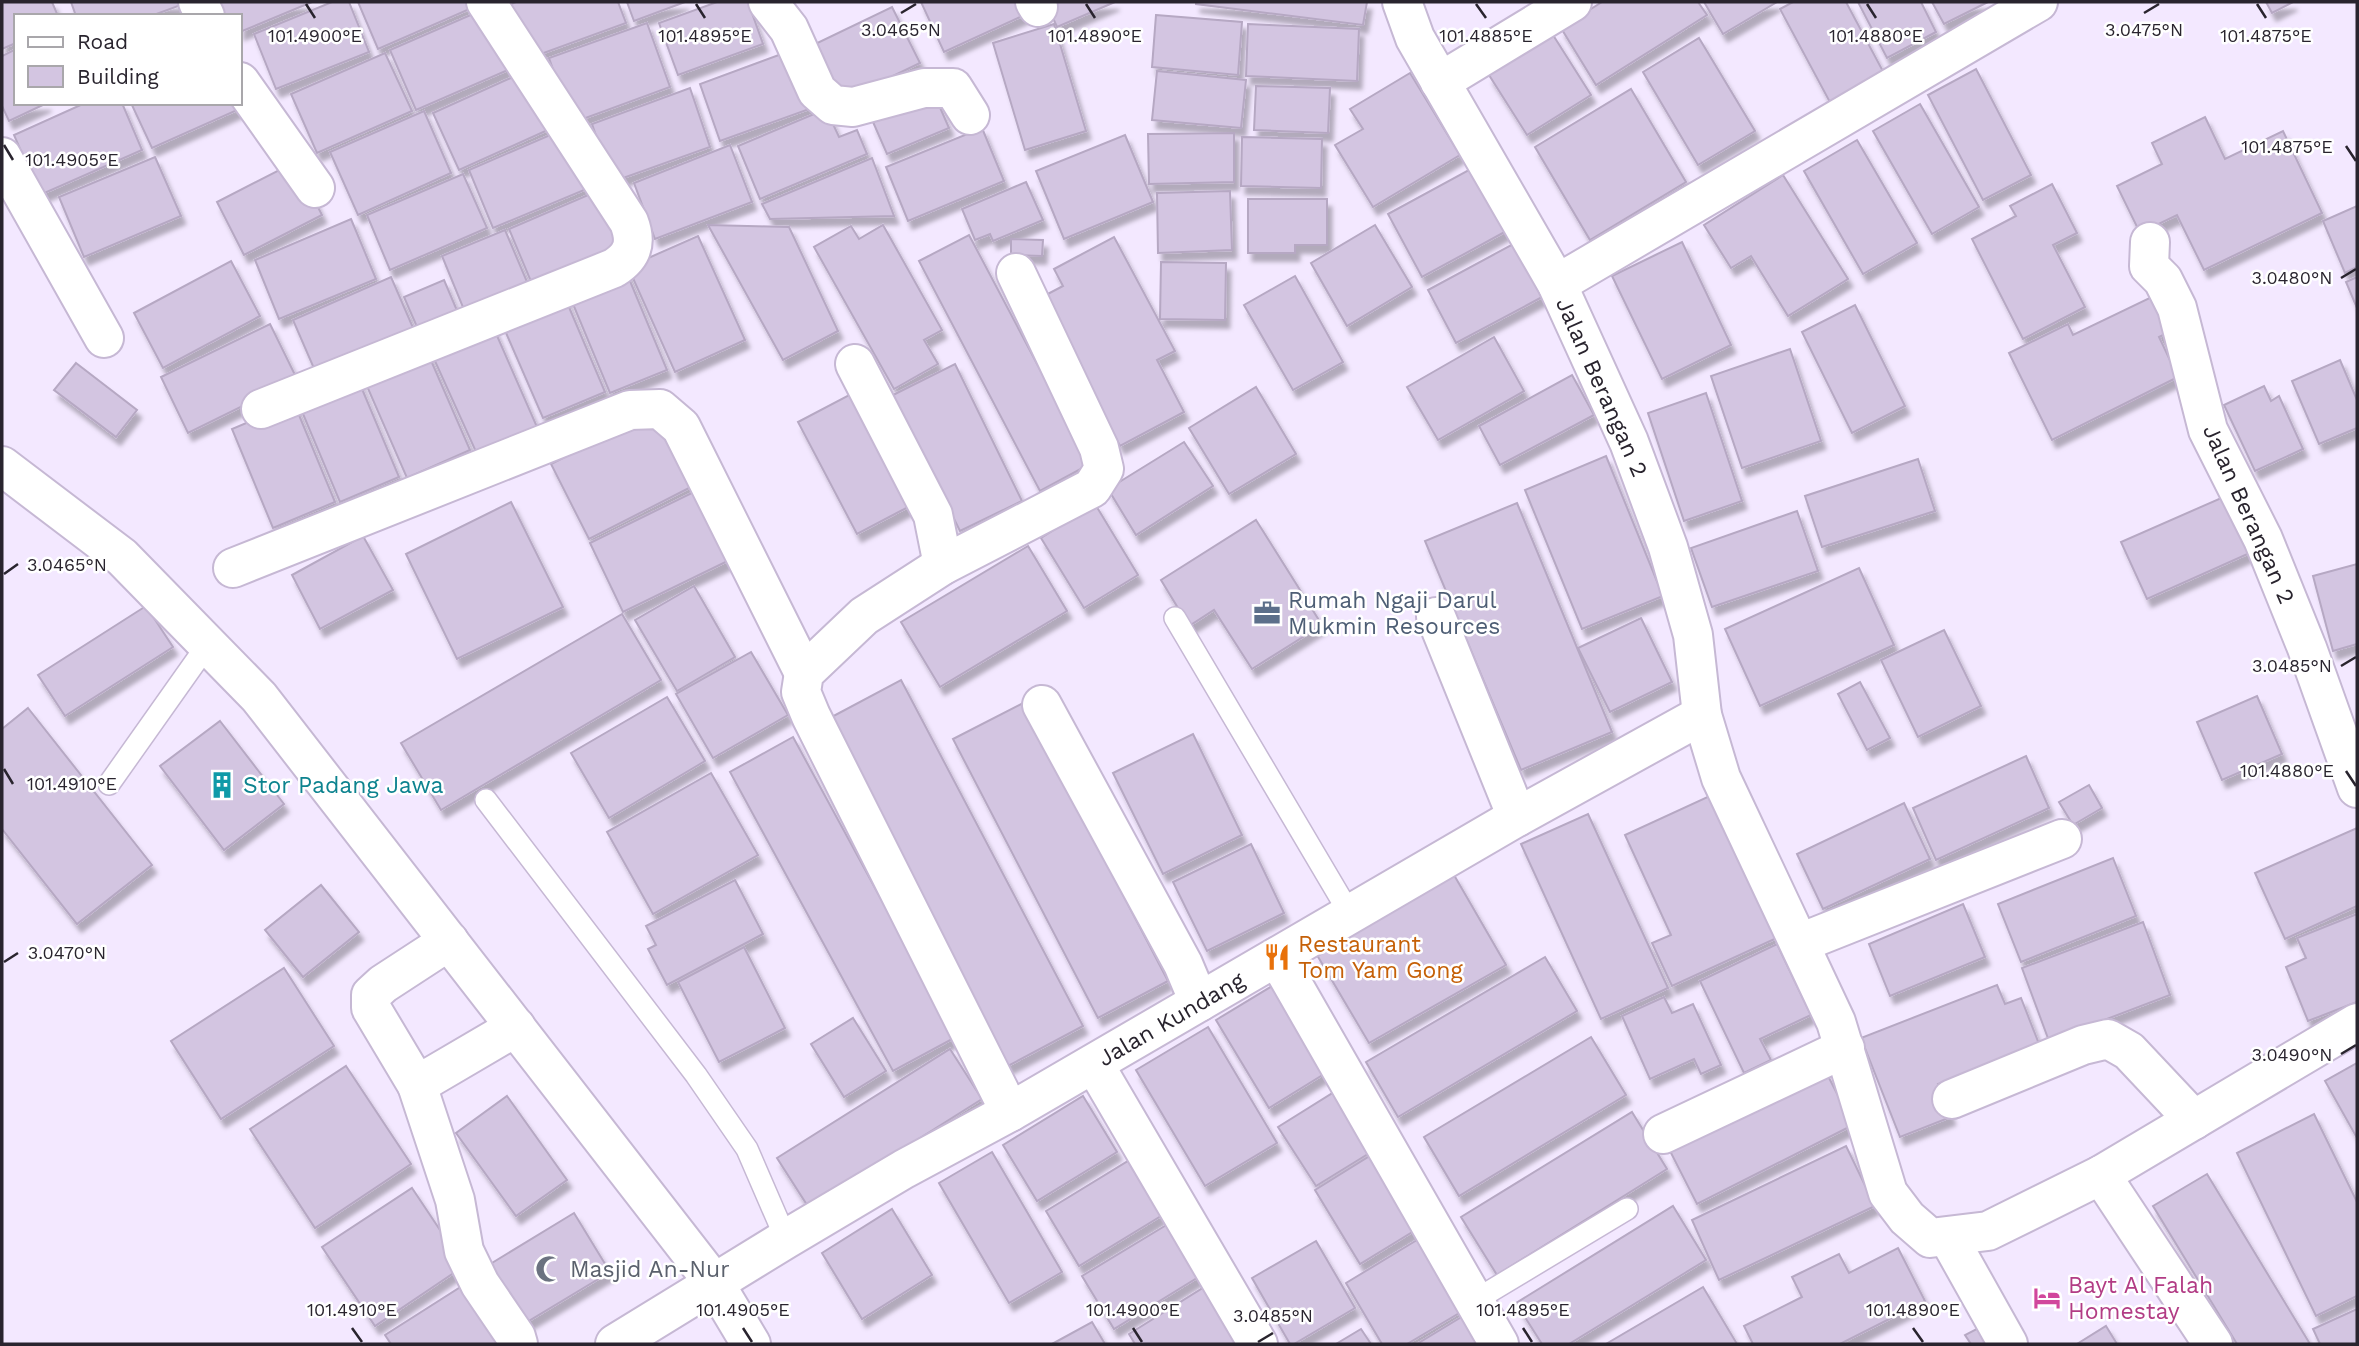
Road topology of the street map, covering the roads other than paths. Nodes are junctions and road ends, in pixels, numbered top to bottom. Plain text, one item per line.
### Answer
1 (486, 2) edge
2 (768, 2) edge
3 (1402, 2) edge
4 (1572, 2) edge
5 (2038, 2) edge
6 (1440, 82) junction
7 (242, 85) edge
8 (970, 115) dead end
9 (2, 157) edge
10 (315, 188) dead end
11 (2150, 242) dead end
12 (1016, 273) dead end
13 (1558, 284) junction
14 (104, 338) dead end
15 (855, 364) dead end
16 (261, 409) dead end
17 (2, 466) edge
18 (943, 565) junction
19 (233, 568) dead end
20 (1436, 617) dead end
21 (1174, 618) dead end
22 (208, 644) junction
23 (804, 673) junction
24 (1042, 705) dead end
25 (1702, 715) junction
26 (109, 784) dead end
27 (2357, 788) edge
28 (486, 800) dead end
29 (1517, 817) junction
30 (2062, 839) dead end
31 (1350, 914) junction
32 (449, 941) junction
33 (1800, 943) junction
34 (1277, 957) junction
35 (1199, 1002) junction
36 (2357, 1023) edge
37 (516, 1027) junction
38 (1845, 1048) junction
39 (1094, 1064) junction
40 (417, 1085) junction
41 (1952, 1099) dead end
42 (1010, 1112) junction
43 (2194, 1120) junction
44 (1663, 1134) dead end
45 (2101, 1175) junction
46 (1627, 1209) dead end
47 (1948, 1237) junction
48 (786, 1238) junction
49 (715, 1284) junction
50 (1474, 1301) junction
51 (518, 1344) edge
52 (615, 1344) edge
53 (751, 1344) edge
54 (1258, 1344) edge
55 (1499, 1344) edge
56 (2008, 1344) edge
57 (2213, 1344) edge

1 - 16 street
2 - 8 street
3 - 6 street, Jalan Berangan 2
4 - 6 street
5 - 13 street
6 - 13 street, Jalan Berangan 2
7 - 10 street
9 - 14 street
11 - 27 street, Jalan Berangan 2
12 - 18 street
13 - 25 street, Jalan Berangan 2
15 - 18 street
17 - 22 street
18 - 23 street
19 - 23 street
20 - 29 street
21 - 31 lane
22 - 26 lane
22 - 32 street
23 - 42 street
24 - 35 street
25 - 29 street, Jalan Kundang
25 - 33 street, Jalan Berangan 2
28 - 48 lane
29 - 31 street, Jalan Kundang
30 - 33 street
31 - 34 street, Jalan Kundang
32 - 37 street
32 - 40 street
33 - 38 street, Jalan Berangan 2
34 - 35 street, Jalan Kundang
34 - 50 street
35 - 39 street, Jalan Kundang
36 - 43 street
37 - 40 street
37 - 49 street
38 - 44 street
38 - 47 street, Jalan Berangan 2
39 - 42 street, Jalan Kundang
39 - 54 street
40 - 51 street
41 - 43 street
42 - 48 street, Jalan Kundang
43 - 45 street
45 - 47 street
45 - 57 street
46 - 50 lane
47 - 56 street
48 - 49 street, Jalan Kundang
49 - 52 street, Jalan Kundang
49 - 53 street
50 - 55 street

